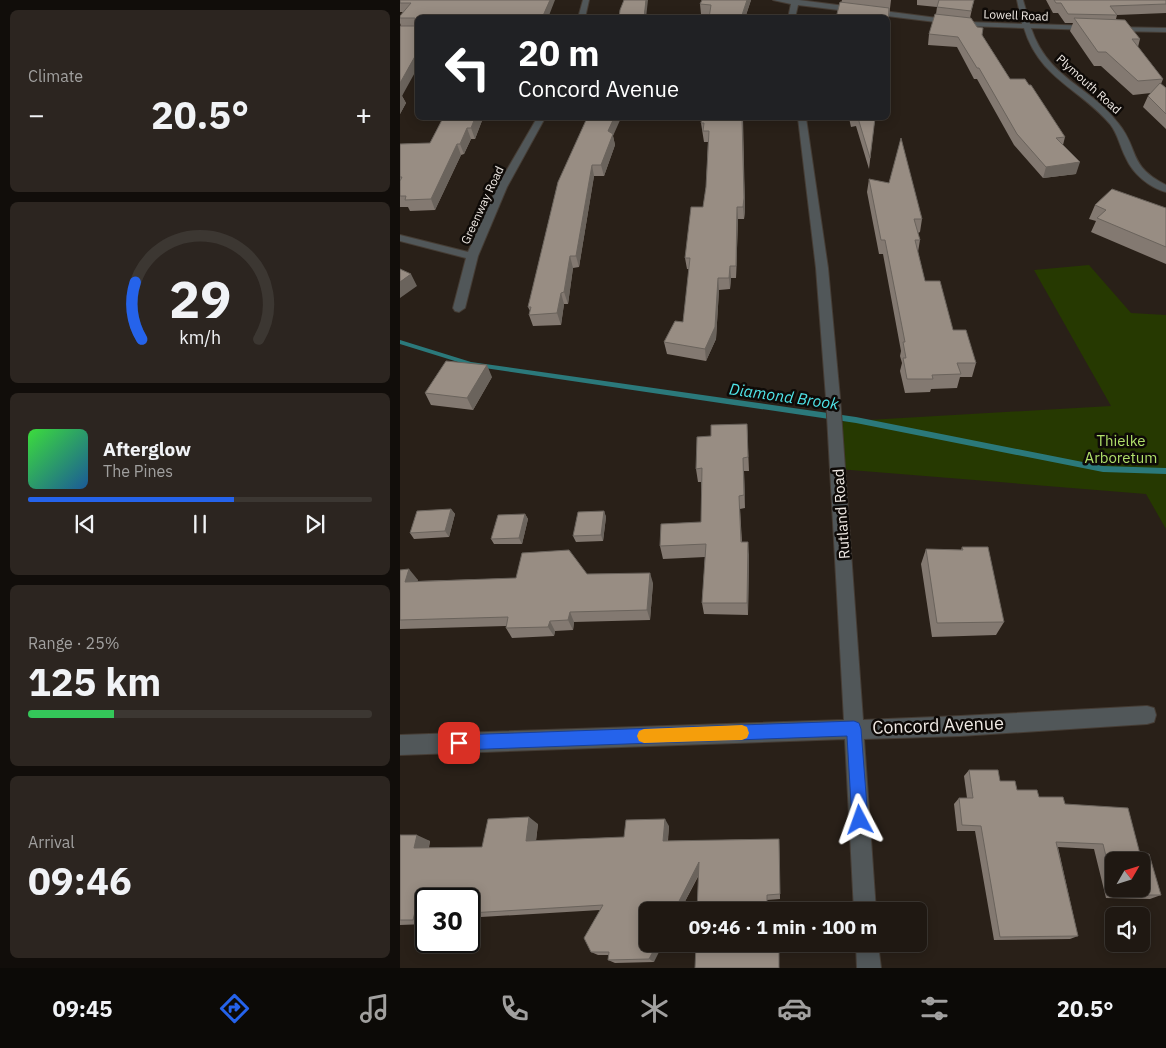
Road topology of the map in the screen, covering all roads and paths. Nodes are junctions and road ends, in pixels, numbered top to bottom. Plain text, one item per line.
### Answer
1 (586, 0) edge
2 (776, 0) edge
3 (1020, 0) edge
4 (796, 2) edge
5 (582, 15) edge
6 (792, 15) edge
7 (1028, 27) junction
8 (1097, 28) edge
9 (1107, 29) edge
10 (1166, 30) edge
11 (540, 120) edge
12 (802, 120) edge
13 (1166, 189) edge
14 (400, 238) edge
15 (472, 256) junction
16 (459, 308) dead end
17 (1147, 715) dead end
18 (854, 729) junction
19 (400, 745) edge
20 (865, 902) edge
21 (868, 952) edge
22 (869, 968) edge

1 - 5 street
2 - 4 street, Lowell Road
3 - 7 street, Plymouth Road
4 - 6 street
4 - 7 street, Lowell Road
7 - 8 street, Lowell Road
7 - 13 street, Plymouth Road
9 - 10 street
11 - 15 street, Greenway Road
12 - 18 street, Rutland Road
14 - 15 street
15 - 16 street, Greenway Road
17 - 18 street, Concord Avenue
18 - 19 street, Concord Avenue
18 - 20 street, Rutland Road
21 - 22 street

